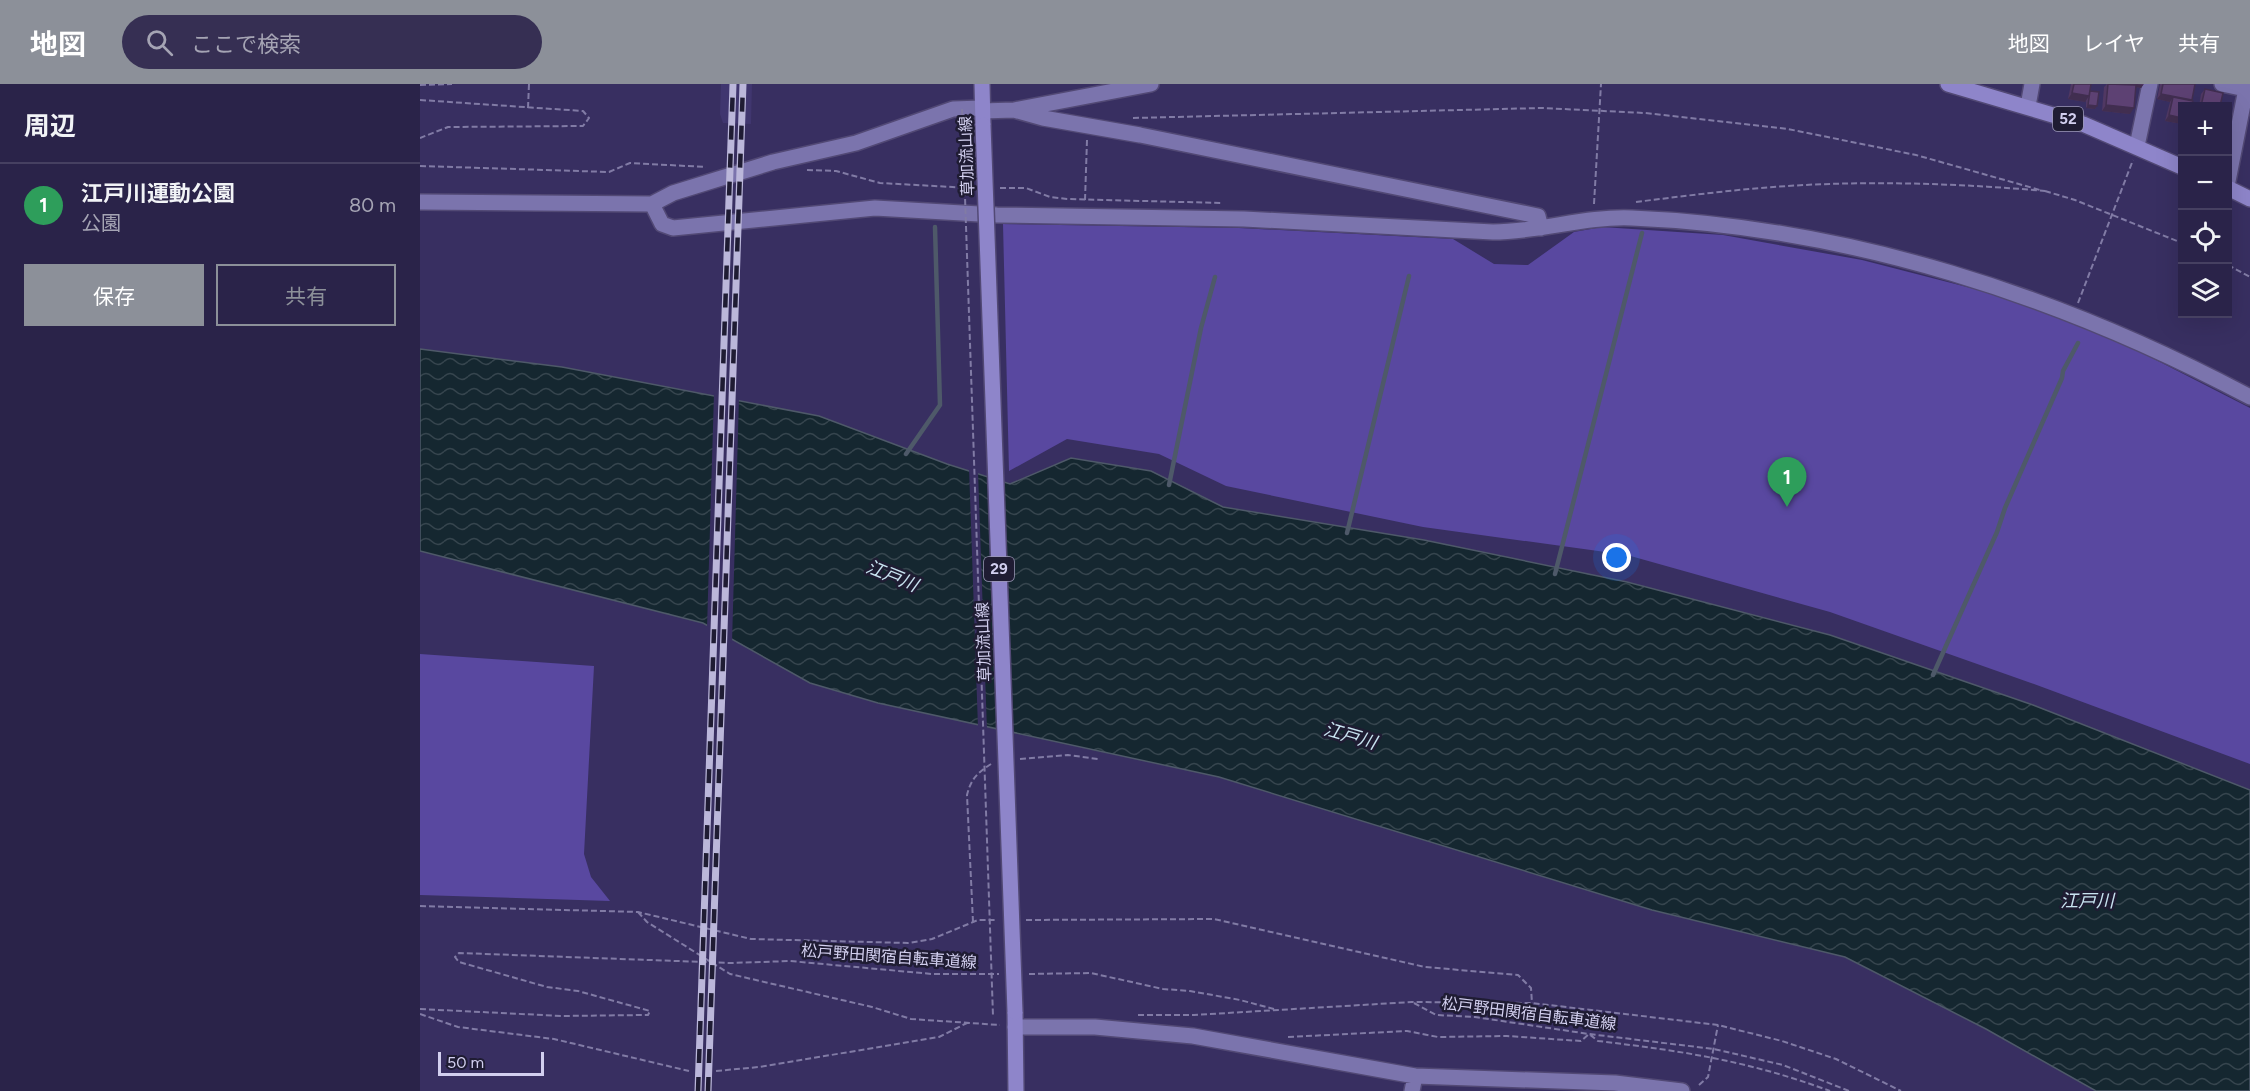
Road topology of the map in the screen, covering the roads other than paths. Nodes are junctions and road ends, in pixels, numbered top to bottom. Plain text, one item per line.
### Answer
1 (981, 84) edge
2 (1151, 84) edge
3 (1948, 84) edge
4 (2032, 84) edge
5 (2150, 84) edge
6 (2222, 84) edge
7 (2248, 89) edge
8 (2028, 106) junction
9 (1014, 110) junction
10 (983, 115) junction
11 (2137, 146) junction
12 (2232, 163) edge
13 (2178, 165) edge
14 (2232, 190) edge
15 (2250, 199) edge
16 (420, 201) edge
17 (652, 204) junction
18 (1541, 228) junction
19 (2250, 398) edge
20 (1015, 1019) junction
21 (1414, 1083) edge
22 (1016, 1091) edge
23 (1682, 1091) edge

1 - 10 main road, 草加流山線 / 29
2 - 9 street
3 - 8 main road, 52
4 - 8 street
5 - 11 street
6 - 7 street
7 - 12 street
8 - 11 main road, 52
9 - 10 street
9 - 18 street
10 - 17 street
10 - 20 main road, 草加流山線 / 29, bridge
11 - 13 main road, 52
14 - 15 main road
16 - 17 street
17 - 18 street
18 - 19 street
20 - 21 street
20 - 22 main road, 草加流山線 / 29
21 - 23 street

